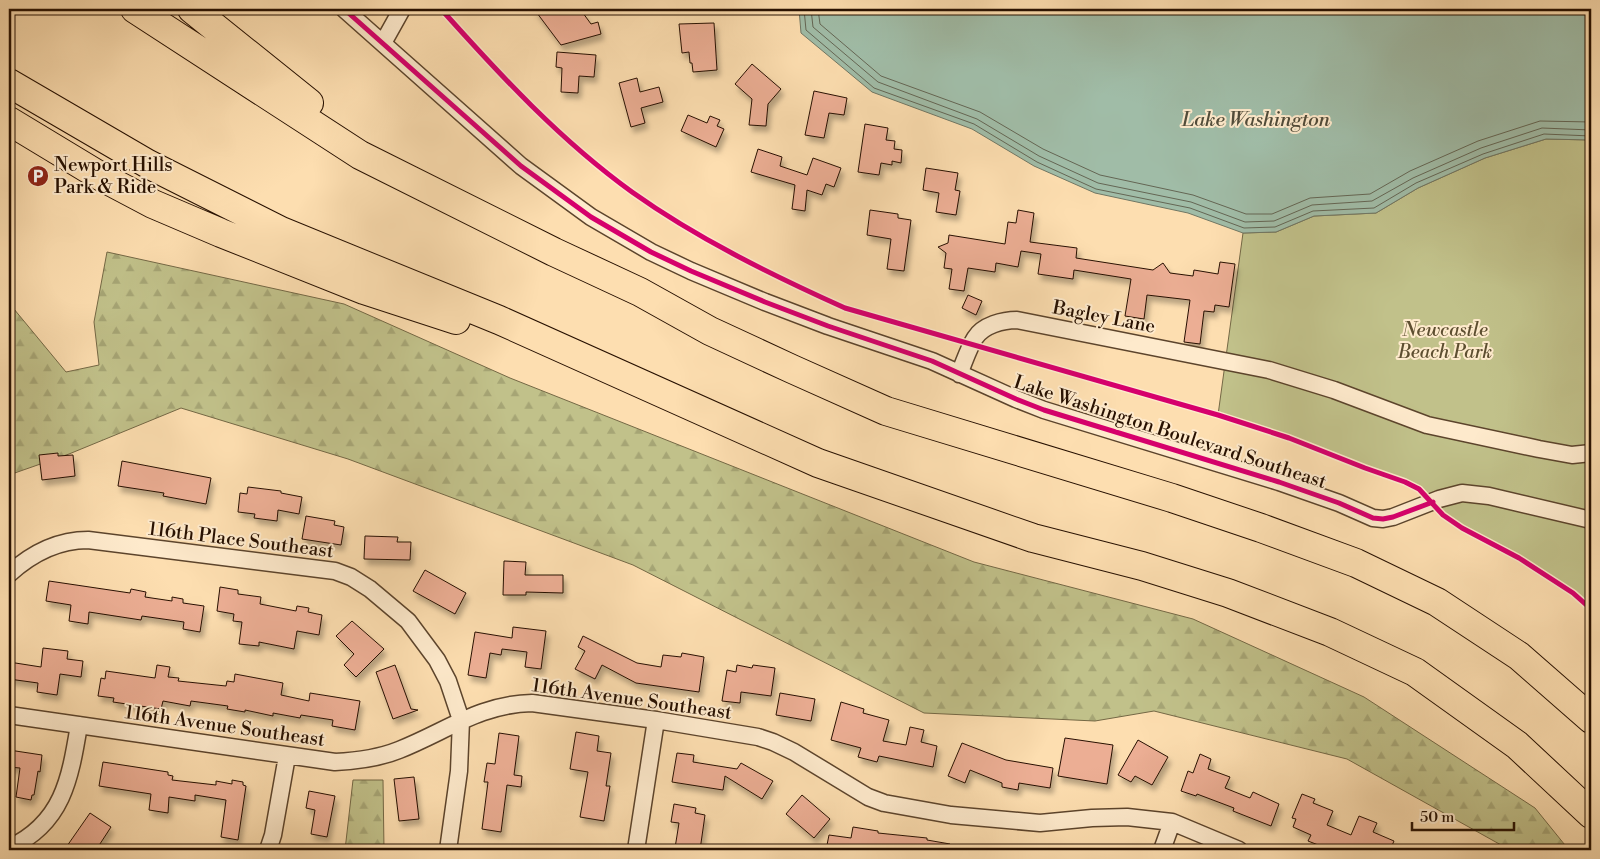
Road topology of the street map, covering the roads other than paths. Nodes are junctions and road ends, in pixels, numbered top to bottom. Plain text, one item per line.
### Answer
1 (135, 9) edge
2 (192, 9) edge
3 (344, 9) edge
4 (402, 9) edge
5 (383, 43) junction
6 (9, 83) edge
7 (9, 121) edge
8 (360, 155) junction
9 (959, 374) junction
10 (1591, 453) edge
11 (818, 463) junction
12 (1591, 520) edge
13 (9, 574) edge
14 (9, 715) edge
15 (1591, 719) edge
16 (461, 720) junction
17 (656, 720) junction
18 (79, 725) junction
19 (286, 756) junction
20 (1591, 814) edge
21 (1172, 822) junction
22 (9, 848) edge
23 (268, 850) edge
24 (448, 850) edge
25 (636, 850) edge
26 (1162, 850) edge
27 (1239, 850) edge

1 - 8 highway
2 - 8 highway
3 - 5 street, Lake Washington Boulevard Southeast
4 - 5 street
5 - 9 street, Lake Washington Boulevard Southeast
6 - 11 highway
7 - 11 highway
8 - 15 highway
9 - 10 street, Bagley Lane
9 - 12 street, Lake Washington Boulevard Southeast
11 - 20 highway
13 - 16 street, 116th Place Southeast
14 - 18 street, 116th Avenue Southeast
16 - 17 street, 116th Avenue Southeast
16 - 19 street, 116th Avenue Southeast
16 - 24 street
17 - 21 street, 116th Avenue Southeast
17 - 25 street
18 - 19 street, 116th Avenue Southeast
18 - 22 street
19 - 23 street
21 - 26 street
21 - 27 street, 116th Avenue Southeast

